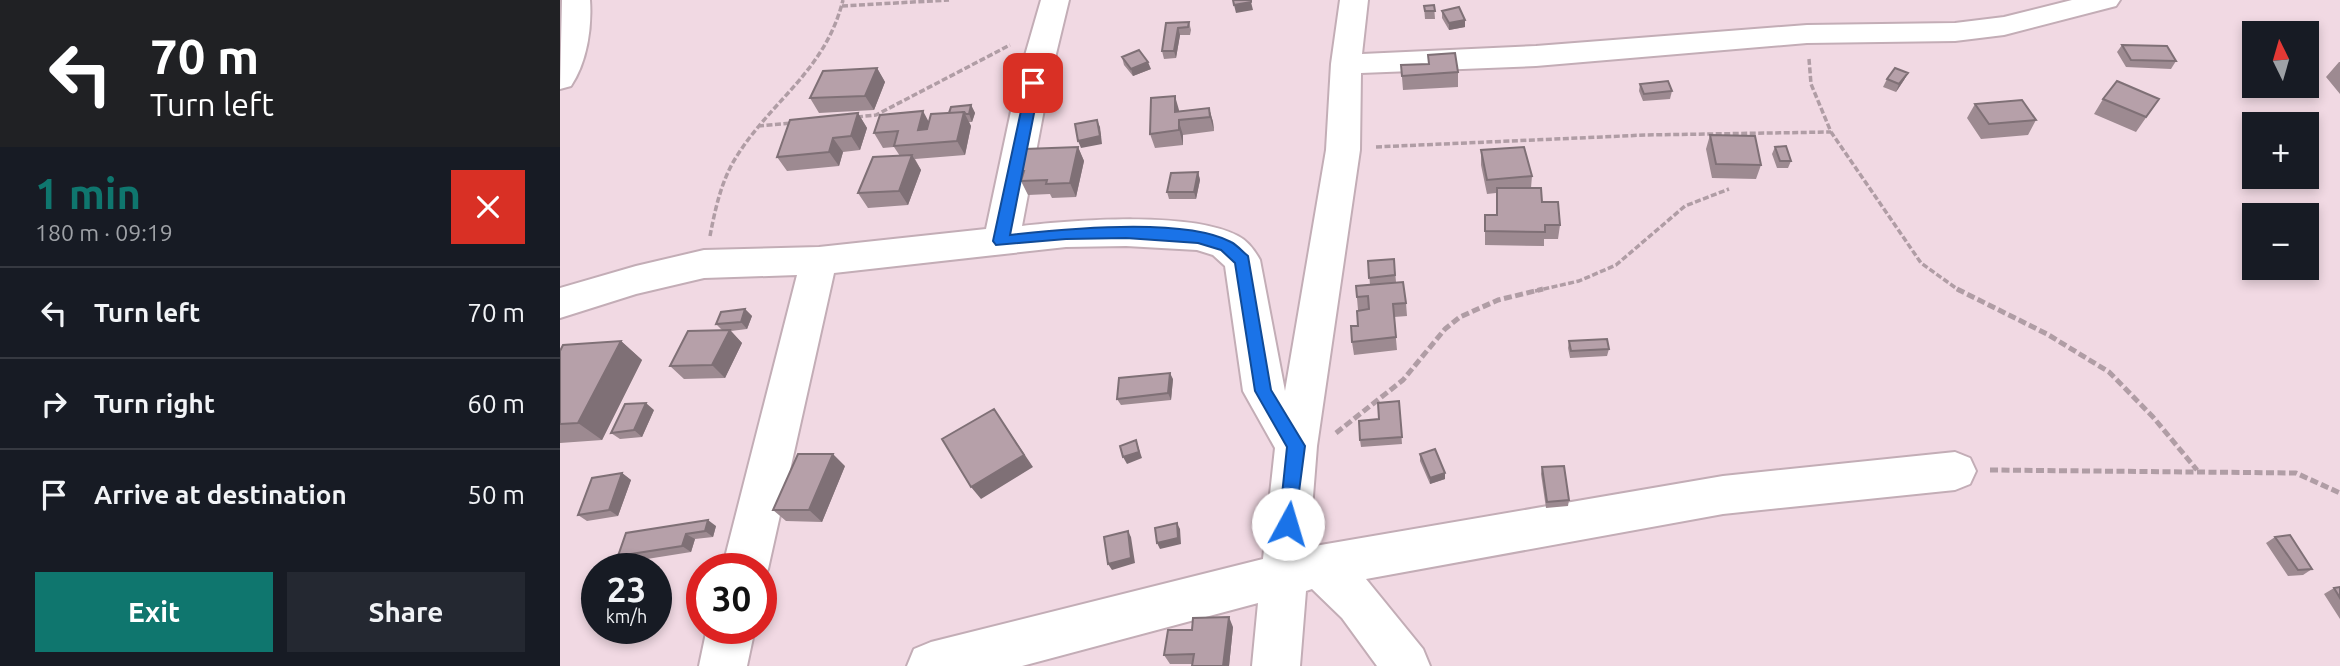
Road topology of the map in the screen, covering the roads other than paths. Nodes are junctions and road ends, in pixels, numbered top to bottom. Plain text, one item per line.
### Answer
1 (576, 0) edge
2 (1354, 0) edge
3 (2106, 0) edge
4 (1051, 13) edge
5 (1346, 64) junction
6 (560, 79) edge
7 (1001, 241) junction
8 (819, 261) junction
9 (560, 303) edge
10 (1296, 446) junction
11 (1955, 471) road end
12 (750, 553) edge
13 (1301, 571) junction
14 (728, 644) edge
15 (723, 666) edge
16 (931, 666) edge
17 (1276, 666) edge
18 (1406, 666) edge

1 - 6 street
2 - 5 street
3 - 5 street
4 - 7 street
5 - 10 street
7 - 8 street
7 - 10 street
8 - 9 street
8 - 12 street
10 - 13 street
11 - 13 street
13 - 16 street
13 - 17 street
13 - 18 street
14 - 15 street

